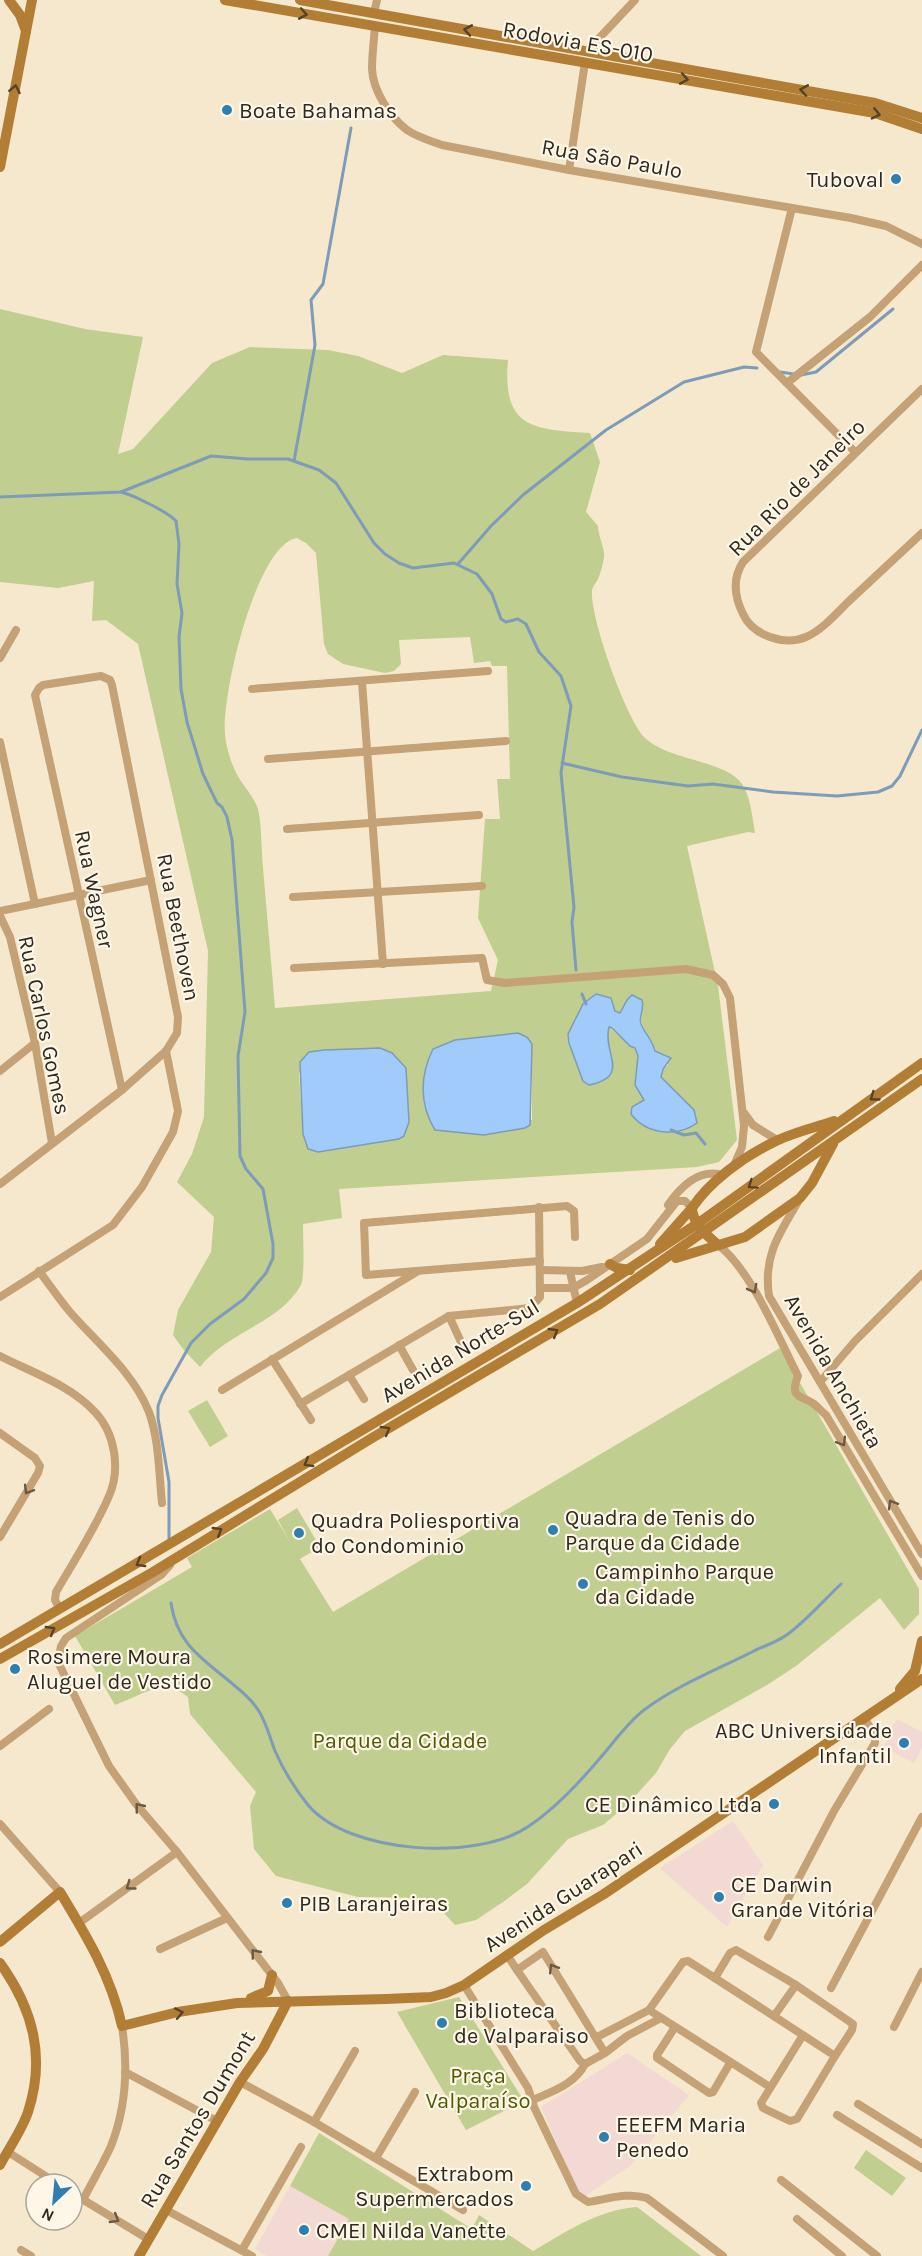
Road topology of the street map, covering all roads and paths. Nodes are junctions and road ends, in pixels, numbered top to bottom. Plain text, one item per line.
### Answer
1 (9, 0) edge
2 (32, 0) edge
3 (225, 0) edge
4 (300, 0) edge
5 (377, 0) edge
6 (635, 0) edge
7 (375, 13) junction
8 (375, 26) junction
9 (27, 32) junction
10 (586, 56) junction
11 (922, 118) edge
12 (922, 129) edge
13 (0, 167) edge
14 (569, 170) junction
15 (792, 208) junction
16 (922, 244) edge
17 (922, 265) edge
18 (787, 383) junction
19 (922, 389) edge
20 (855, 452) junction
21 (922, 533) edge
22 (16, 630) dead end
23 (0, 658) edge
24 (488, 671) dead end
25 (362, 682) junction
26 (252, 689) dead end
27 (35, 695) joint
28 (506, 741) dead end
29 (0, 742) edge
30 (368, 752) junction
31 (268, 759) dead end
32 (479, 815) dead end
33 (373, 823) junction
34 (287, 829) dead end
35 (151, 880) junction
36 (482, 885) dead end
37 (378, 891) junction
38 (78, 895) junction
39 (293, 897) dead end
40 (34, 904) junction
41 (0, 911) edge
42 (0, 916) edge
43 (383, 964) junction
44 (294, 968) dead end
45 (35, 1043) junction
46 (166, 1051) junction
47 (922, 1063) edge
48 (0, 1071) edge
49 (922, 1079) edge
50 (122, 1090) junction
51 (742, 1110) junction
52 (846, 1117) junction
53 (777, 1140) junction
54 (834, 1141) junction
55 (52, 1143) junction
56 (799, 1151) junction
57 (806, 1161) junction
58 (727, 1172) junction
59 (812, 1183) junction
60 (0, 1184) edge
61 (800, 1198) junction
62 (538, 1207) junction
63 (692, 1208) junction
64 (666, 1213) junction
65 (701, 1228) junction
66 (575, 1237) dead end
67 (717, 1244) junction
68 (649, 1257) junction
69 (540, 1261) junction
70 (608, 1265) junction
71 (656, 1266) junction
72 (420, 1270) junction
73 (541, 1270) junction
74 (630, 1270) junction
75 (39, 1271) junction
76 (570, 1272) junction
77 (384, 1274) junction
78 (922, 1274) edge
79 (541, 1288) junction
80 (573, 1288) junction
81 (389, 1290) junction
82 (0, 1297) edge
83 (578, 1303) junction
84 (449, 1316) junction
85 (460, 1342) dead end
86 (399, 1345) junction
87 (0, 1356) edge
88 (272, 1359) junction
89 (413, 1370) dead end
90 (349, 1375) junction
91 (798, 1376) junction
92 (819, 1382) junction
93 (222, 1389) dead end
94 (364, 1399) dead end
95 (813, 1403) junction
96 (300, 1404) junction
97 (311, 1420) dead end
98 (0, 1433) edge
99 (162, 1503) dead end
100 (0, 1537) edge
101 (182, 1552) junction
102 (922, 1554) edge
103 (922, 1576) edge
104 (60, 1609) junction
105 (922, 1641) edge
106 (0, 1644) edge
107 (0, 1659) edge
108 (922, 1679) edge
109 (892, 1698) junction
110 (49, 1709) dead end
111 (864, 1717) junction
112 (0, 1746) edge
113 (922, 1817) edge
114 (0, 1824) edge
115 (177, 1852) junction
116 (60, 1892) junction
117 (227, 1918) junction
118 (79, 1923) junction
119 (768, 1937) dead end
120 (533, 1938) junction
121 (0, 1942) edge
122 (160, 1949) dead end
123 (543, 1952) junction
124 (507, 1954) junction
125 (0, 1963) edge
126 (518, 1970) junction
127 (922, 1972) edge
128 (272, 1975) junction
129 (714, 1978) junction
130 (464, 1985) junction
131 (796, 1985) junction
132 (831, 1988) dead end
133 (288, 2001) junction
134 (260, 2002) junction
135 (243, 2003) junction
136 (649, 2010) junction
137 (774, 2016) junction
138 (279, 2018) junction
139 (661, 2018) junction
140 (122, 2026) junction
141 (675, 2027) junction
142 (894, 2027) dead end
143 (803, 2034) junction
144 (597, 2037) junction
145 (355, 2051) dead end
146 (605, 2053) junction
147 (835, 2056) junction
148 (730, 2063) junction
149 (585, 2064) junction
150 (125, 2072) junction
151 (240, 2082) junction
152 (770, 2087) junction
153 (415, 2092) dead end
154 (533, 2100) junction
155 (858, 2104) dead end
156 (837, 2115) dead end
157 (218, 2121) junction
158 (314, 2122) junction
159 (922, 2144) edge
160 (301, 2147) dead end
161 (8, 2151) junction
162 (376, 2158) junction
163 (0, 2165) edge
164 (922, 2168) edge
165 (40, 2172) edge
166 (781, 2180) dead end
167 (84, 2198) edge
168 (84, 2201) edge
169 (166, 2210) junction
170 (464, 2210) dead end
171 (797, 2218) dead end
172 (148, 2239) junction
173 (21, 2250) dead end
174 (242, 2250) junction
175 (31, 2256) edge
176 (139, 2256) edge
177 (252, 2256) edge
178 (723, 2256) edge
179 (842, 2256) edge
180 (877, 2256) edge

1 - 9 main road
2 - 9 main road
3 -> 8 main road, Rodovia ES-010
4 - 7 main road, Rodovia ES-010
5 - 7 street
6 - 10 street
10 -> 7 main road, Rodovia ES-010
8 - 10 main road, Rodovia ES-010
8 - 14 street, Rua São Paulo
13 -> 9 main road
11 -> 10 main road, Rodovia ES-010
10 -> 12 main road, Rodovia ES-010
10 - 14 street
14 - 15 street, Rua São Paulo
15 - 16 street, Rua São Paulo
15 - 18 street
17 - 18 street
18 - 20 street
19 - 20 street, Rua Rio de Janeiro
20 - 21 street, Rua Rio de Janeiro
22 - 23 street
24 - 25 street
25 - 26 street
25 - 30 street
27 - 35 street, Rua Beethoven
27 - 38 street, Rua Wagner
28 - 30 street
29 - 40 street
30 - 31 street
30 - 33 street
32 - 33 street
33 - 34 street
33 - 37 street
35 - 38 street
35 - 46 street, Rua Beethoven
36 - 37 street
37 - 39 street
37 - 43 street
38 - 40 street
38 - 50 street, Rua Wagner
40 - 41 street
42 - 45 street, Rua Carlos Gomes
43 - 44 street
43 - 51 street
45 - 48 street
45 - 55 street, Rua Carlos Gomes
46 - 50 street, Rua Beethoven
46 - 75 street
47 -> 52 main road, Avenida Norte-Sul
49 - 54 main road, Avenida Norte-Sul
50 - 55 street, Rua Beethoven
51 - 53 street
51 - 58 street
52 - 53 main road
52 - 56 main road, Avenida Norte-Sul
53 - 56 main road
53 - 58 main road
54 - 57 main road, Avenida Norte-Sul
54 - 59 main road
55 - 60 street, Rua Beethoven
56 - 57 main road
56 -> 65 main road, Avenida Norte-Sul
57 - 59 main road
57 - 65 main road, Avenida Norte-Sul
58 - 63 main road
58 - 64 street
59 - 61 main road
61 - 67 main road
61 - 92 street, Avenida Anchieta
62 - 66 street
62 - 69 street
62 - 77 street
63 - 64 street
63 - 65 main road
63 - 68 main road
64 - 70 street
65 - 67 main road
65 - 68 main road, Avenida Norte-Sul
65 - 71 main road, Avenida Norte-Sul
67 - 71 main road
67 -> 91 street, Avenida Anchieta
68 - 74 main road, Avenida Norte-Sul
69 - 72 street
69 - 73 street
70 - 74 main road
70 - 76 street
70 - 80 street
101 -> 71 main road, Avenida Norte-Sul
72 - 77 street
72 - 81 street
73 - 76 street
73 - 79 street
74 - 83 main road, Avenida Norte-Sul
75 - 82 street
75 - 99 street
76 - 80 street
77 - 81 street
78 - 92 street
79 - 80 street
79 - 84 street
80 - 83 street
81 - 88 street
83 -> 104 main road, Avenida Norte-Sul
84 - 85 street
84 - 86 street
86 - 89 street
86 - 90 street
87 - 104 street
88 - 93 street
88 - 96 street
90 - 94 street
90 - 96 street
91 - 92 street
91 - 95 street, Avenida Anchieta
92 - 95 street
102 -> 92 street, Avenida Anchieta
95 -> 103 street, Avenida Anchieta
96 - 97 street
98 -> 100 street
107 -> 101 main road, Avenida Norte-Sul
115 -> 101 street
104 - 106 main road, Avenida Norte-Sul
105 - 109 main road, Avenida Guarapari
108 - 109 main road, Avenida Guarapari
109 - 111 main road, Avenida Guarapari
110 - 112 street
111 - 119 street
111 - 120 main road, Avenida Guarapari
113 - 132 street
114 - 116 street
115 - 117 street
115 -> 118 street
116 - 118 main road
116 - 121 main road
117 - 122 street
128 -> 117 street
118 - 140 main road
120 - 123 street
120 - 124 main road, Avenida Guarapari
123 - 126 street
144 -> 123 street
124 - 126 street
124 - 130 main road, Avenida Guarapari
125 - 161 main road
126 - 149 street
127 - 142 street
128 - 133 street
128 - 135 main road
129 - 131 street
129 - 136 street
129 - 137 street
130 - 133 main road, Avenida Guarapari
130 - 154 street
131 - 137 street
131 - 147 street
133 - 134 main road, Avenida Guarapari
133 - 138 main road, Rua Santos Dumont
134 - 135 main road, Avenida Guarapari
134 - 138 main road
140 -> 135 main road, Avenida Guarapari
136 - 139 street
136 - 144 street
137 - 143 street
138 - 151 main road, Rua Santos Dumont
139 - 141 street
139 - 146 street
140 - 150 street
141 - 148 street
141 - 148 street
143 - 147 street
143 - 152 street
144 - 146 street
145 - 158 street
146 - 149 street
147 - 152 street
148 - 152 street
149 - 154 street
150 - 157 street
150 - 167 street
151 - 157 main road, Rua Santos Dumont
151 - 158 street
153 - 162 street
154 - 178 street
155 - 159 street
156 - 164 street
157 - 169 main road, Rua Santos Dumont
158 - 162 street
160 - 174 street
161 - 163 main road
161 - 165 street
162 - 170 street
166 - 180 street
168 -> 172 street
169 - 172 main road, Rua Santos Dumont
169 - 174 street
171 - 179 street
172 - 176 main road, Rua Santos Dumont
173 - 175 street
174 - 177 street

